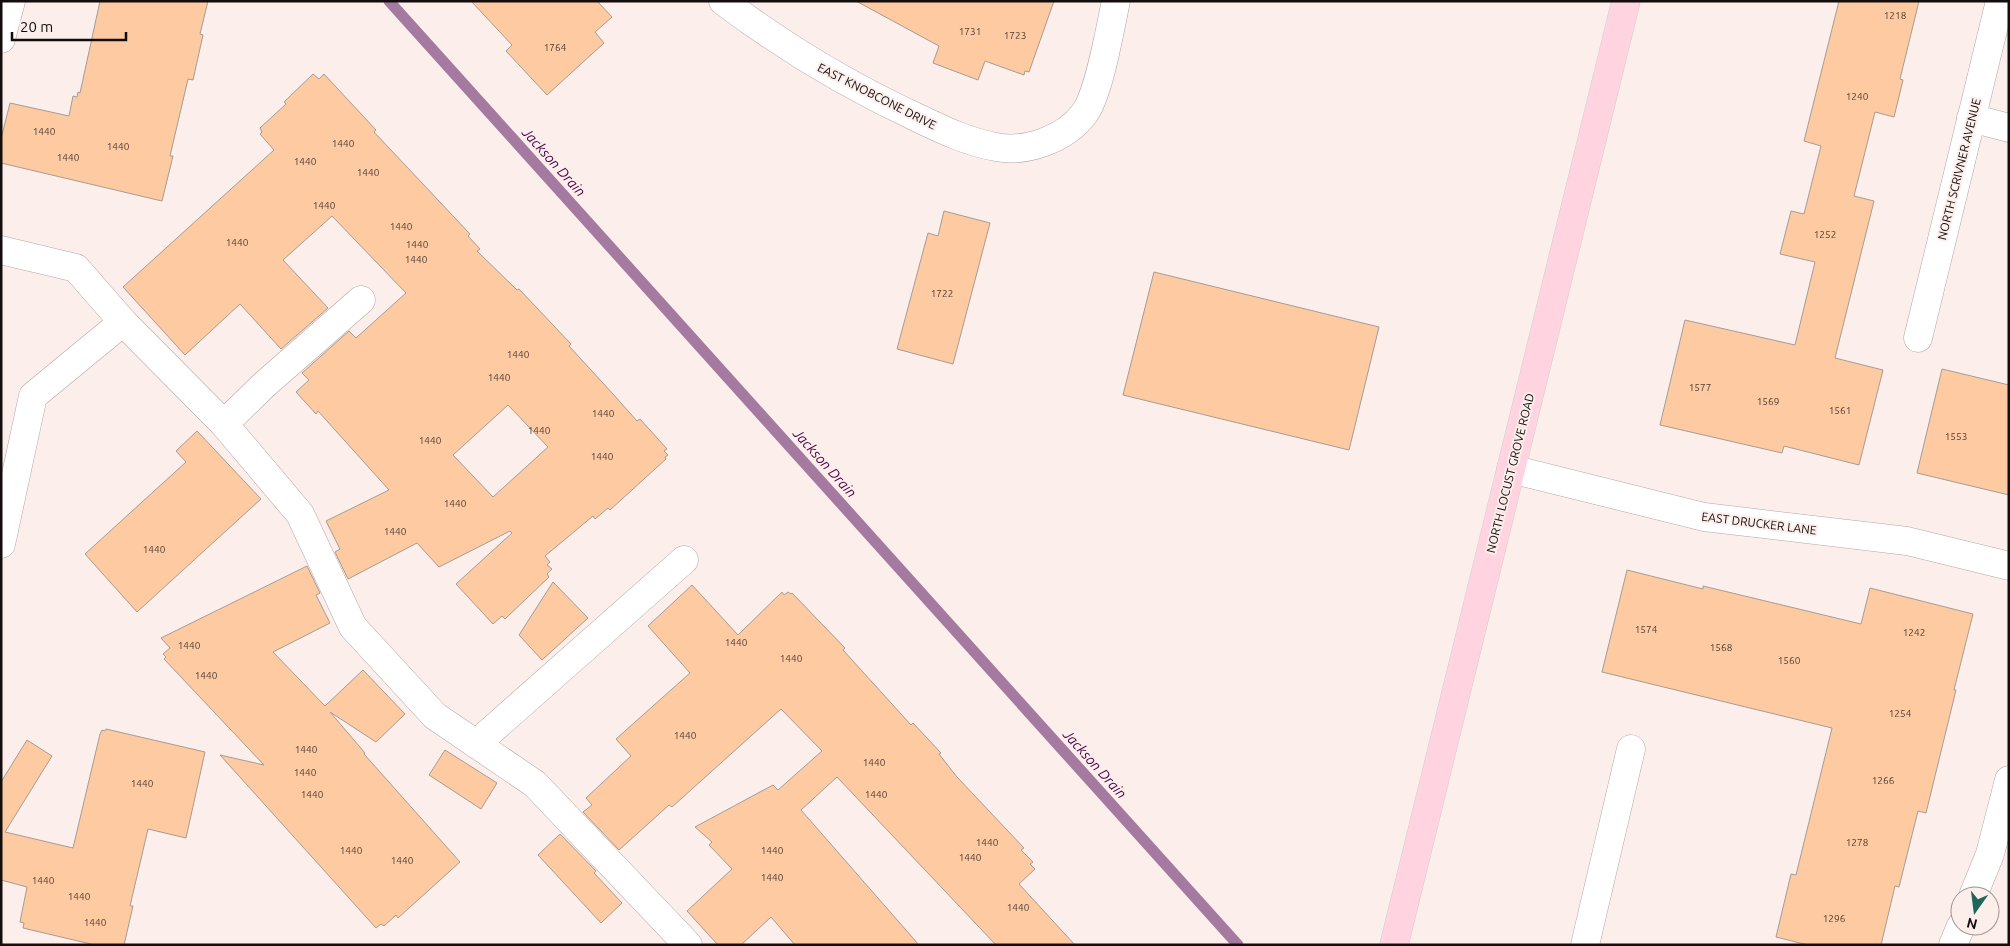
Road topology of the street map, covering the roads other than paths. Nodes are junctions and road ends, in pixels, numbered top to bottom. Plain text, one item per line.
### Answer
1 (11, 1) edge
2 (723, 1) edge
3 (1116, 1) edge
4 (1626, 1) edge
5 (2000, 1) edge
6 (1, 39) edge
7 (1971, 118) junction
8 (2009, 128) edge
9 (1, 250) edge
10 (361, 300) dead end
11 (123, 322) junction
12 (1918, 338) dead end
13 (224, 424) junction
14 (1511, 469) junction
15 (1, 544) edge
16 (684, 560) dead end
17 (2009, 566) edge
18 (476, 744) junction
19 (1630, 749) dead end
20 (2009, 780) edge
21 (1977, 886) edge
22 (688, 945) edge
23 (1394, 945) edge
24 (1585, 945) edge

1 - 6 street
2 - 3 street, EAST KNOBCONE DRIVE
4 - 14 main road, NORTH LOCUST GROVE ROAD
5 - 7 street, NORTH SCRIVNER AVENUE
7 - 8 street
7 - 12 street, NORTH SCRIVNER AVENUE
9 - 11 street
10 - 13 street
11 - 13 street
11 - 15 street
13 - 18 street
14 - 17 street, EAST DRUCKER LANE
14 - 23 main road, NORTH LOCUST GROVE ROAD
16 - 18 street
18 - 22 street
19 - 24 street
20 - 21 street

